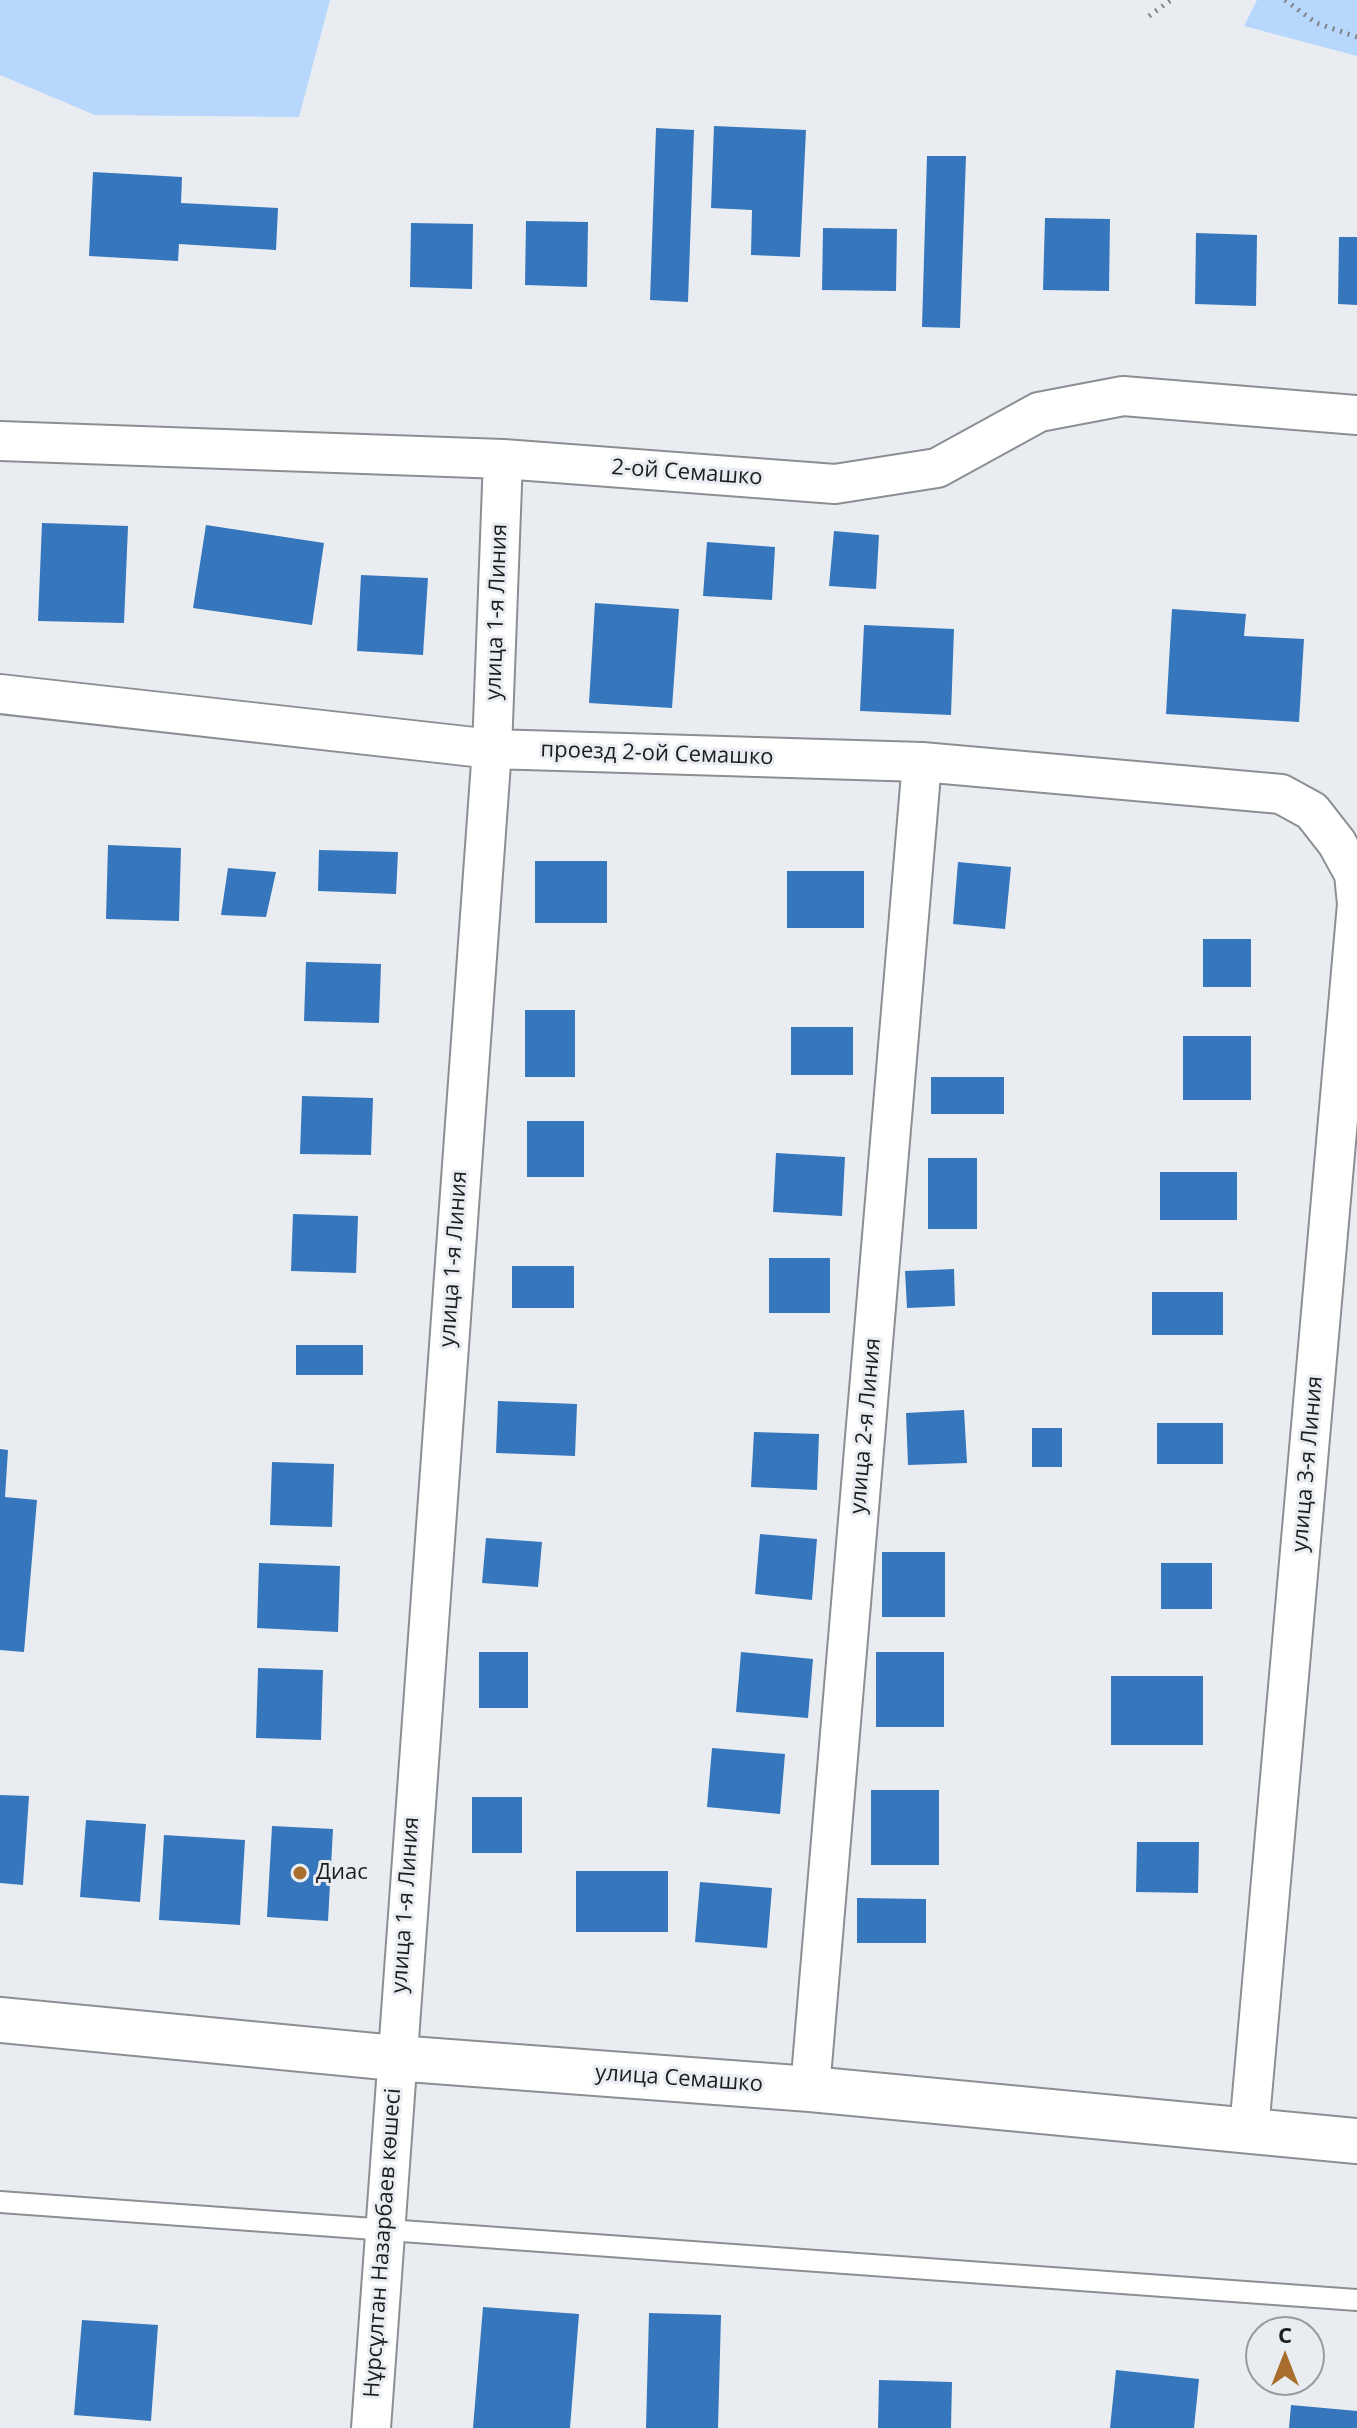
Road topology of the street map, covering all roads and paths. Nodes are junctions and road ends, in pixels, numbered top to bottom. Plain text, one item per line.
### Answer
1 (1171, 0) edge
2 (1285, 0) edge
3 (1149, 16) dead end
4 (1357, 37) edge
5 (1357, 415) edge
6 (0, 441) edge
7 (503, 459) junction
8 (0, 694) edge
9 (492, 749) junction
10 (922, 762) junction
11 (1312, 811) joint
12 (0, 2020) edge
13 (395, 2058) junction
14 (810, 2089) junction
15 (1249, 2130) junction
16 (1357, 2141) edge
17 (0, 2202) edge
18 (384, 2231) junction
19 (1357, 2300) edge
20 (371, 2428) edge

1 - 3 path
2 - 4 path
5 - 7 street, 2-ой Семашко
6 - 7 street, 2-ой Семашко
7 - 9 street, улица 1-я Линия
8 - 9 street, проезд 2-ой Семашко
9 - 10 street, проезд 2-ой Семашко
9 - 13 street, улица 1-я Линия
10 - 11 street, проезд 2-ой Семашко
10 - 14 street, улица 2-я Линия
11 - 15 street, улица 3-я Линия
12 - 13 street, улица Семашко
13 - 14 street, улица Семашко
13 - 18 street, Нұрсұлтан Назарбаев көшесі
14 - 15 street, улица Семашко
15 - 16 street, улица Семашко
17 - 18 lane
18 - 19 lane
18 - 20 street, Нұрсұлтан Назарбаев көшесі

